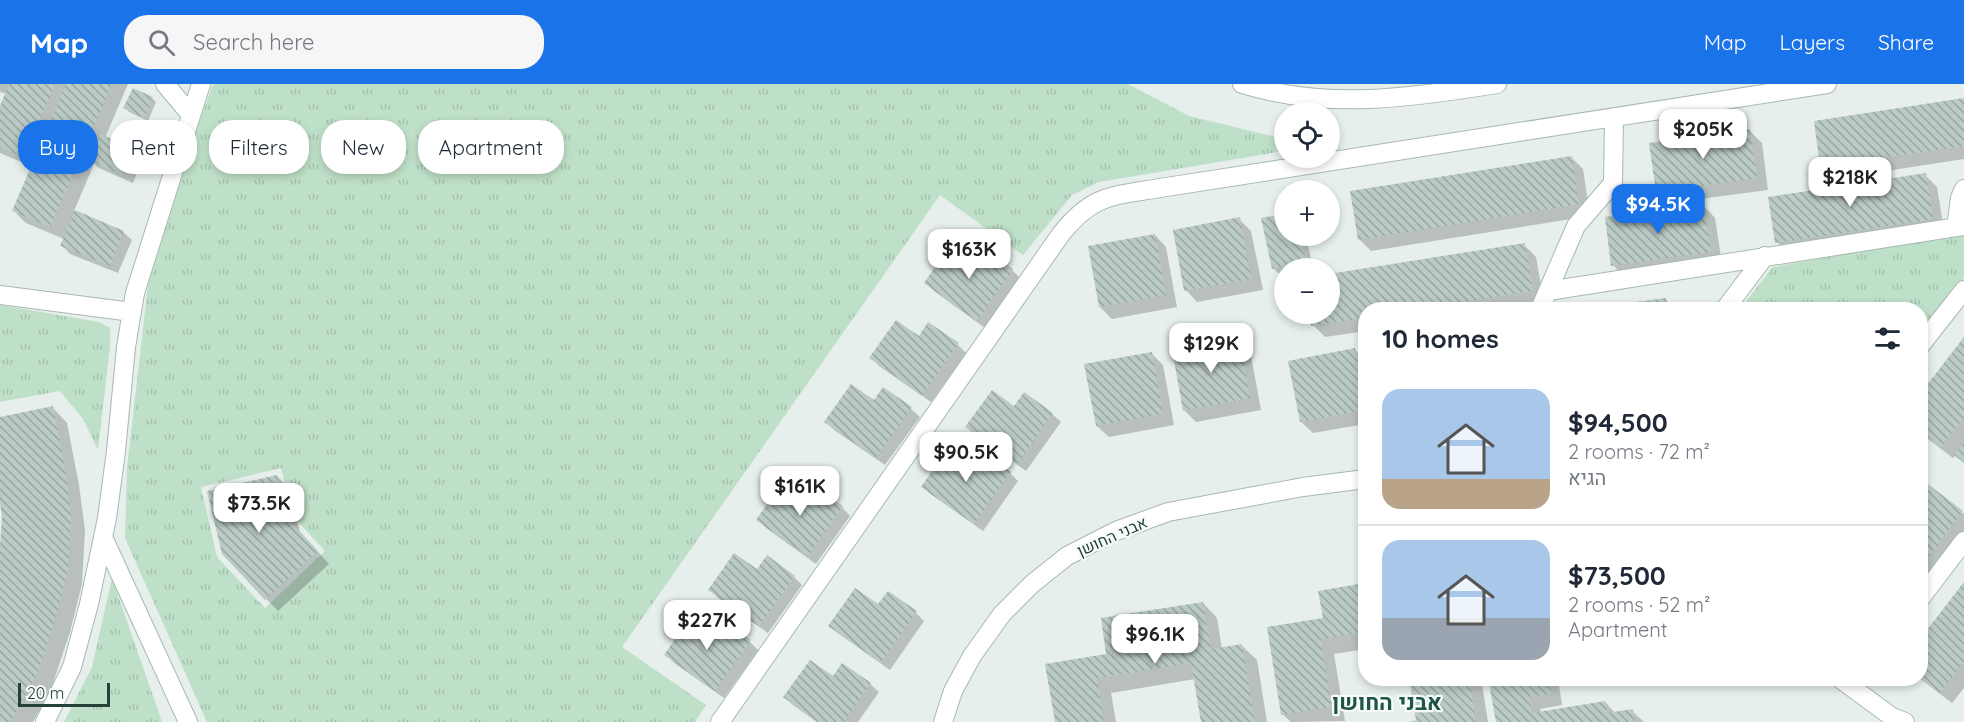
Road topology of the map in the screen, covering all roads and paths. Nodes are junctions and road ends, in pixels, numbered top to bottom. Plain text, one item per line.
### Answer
1 (165, 84) edge
2 (201, 84) edge
3 (1242, 84) edge
4 (1497, 84) edge
5 (1827, 84) edge
6 (191, 115) junction
7 (1614, 117) junction
8 (1964, 189) edge
9 (1960, 227) edge
10 (1765, 256) junction
11 (1964, 290) edge
12 (1548, 291) junction
13 (0, 295) edge
14 (1543, 302) edge
15 (1732, 302) edge
16 (132, 312) junction
17 (1928, 336) edge
18 (1358, 480) edge
19 (103, 537) junction
20 (1964, 541) edge
21 (1928, 589) edge
22 (1856, 686) edge
23 (45, 722) edge
24 (188, 722) edge
25 (720, 722) edge
26 (943, 722) edge
27 (1905, 722) edge

1 - 6 street
2 - 6 street
3 - 4 street
5 - 7 street
6 - 16 street
7 - 12 street
7 - 25 street
8 - 9 street
9 - 10 street
10 - 12 street
10 - 15 street
11 - 17 street
12 - 14 street
13 - 16 street
16 - 19 street
18 - 26 street, אבני החושן
19 - 23 street
19 - 24 street
20 - 21 street
22 - 27 street

